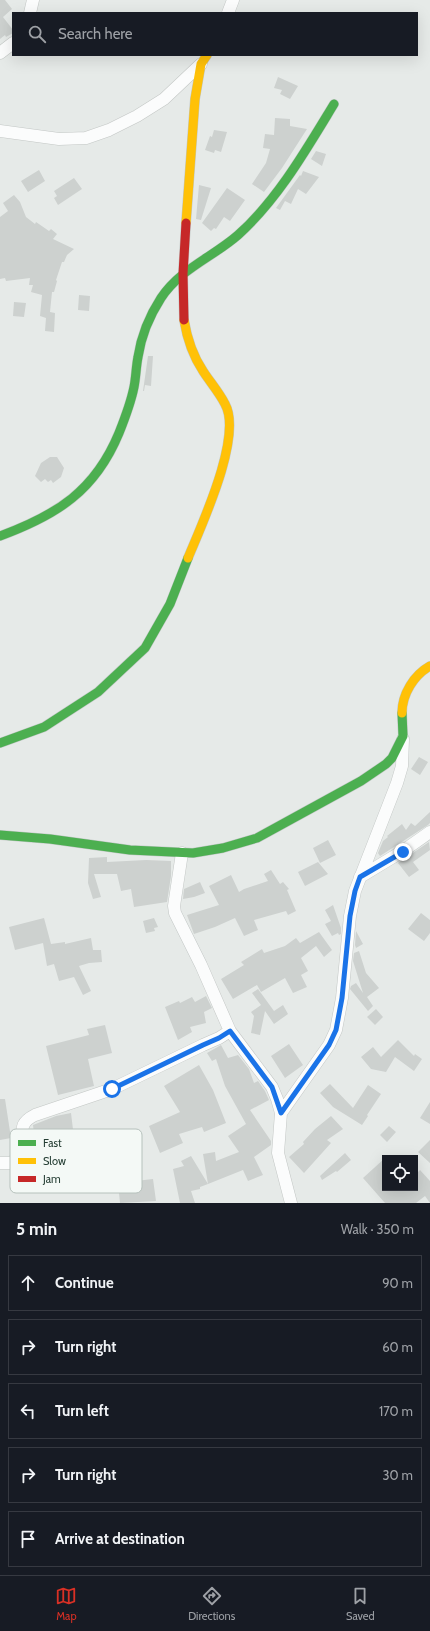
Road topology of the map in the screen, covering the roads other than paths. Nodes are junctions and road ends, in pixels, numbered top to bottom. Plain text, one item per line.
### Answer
1 (33, 0) edge
2 (233, 0) edge
3 (30, 12) edge
4 (228, 12) edge
5 (12, 44) edge
6 (0, 53) edge
7 (204, 59) edge
8 (334, 104) dead end
9 (0, 131) edge
10 (183, 274) junction
11 (0, 536) edge
12 (430, 666) edge
13 (403, 736) junction
14 (0, 743) edge
15 (430, 832) edge
16 (0, 835) edge
17 (182, 853) junction
18 (360, 877) junction
19 (230, 1031) junction
20 (281, 1113) junction
21 (23, 1129) edge
22 (10, 1162) edge
23 (0, 1163) edge
24 (291, 1203) edge

1 - 3 street
2 - 4 street
5 - 6 street
7 - 9 street
7 - 10 street
8 - 10 street
10 - 11 street
10 - 14 street
12 - 13 street
13 - 17 street
13 - 18 street
15 - 18 street
16 - 17 street
17 - 19 street
18 - 20 street
19 - 20 street
19 - 21 street
20 - 24 street
22 - 23 street

